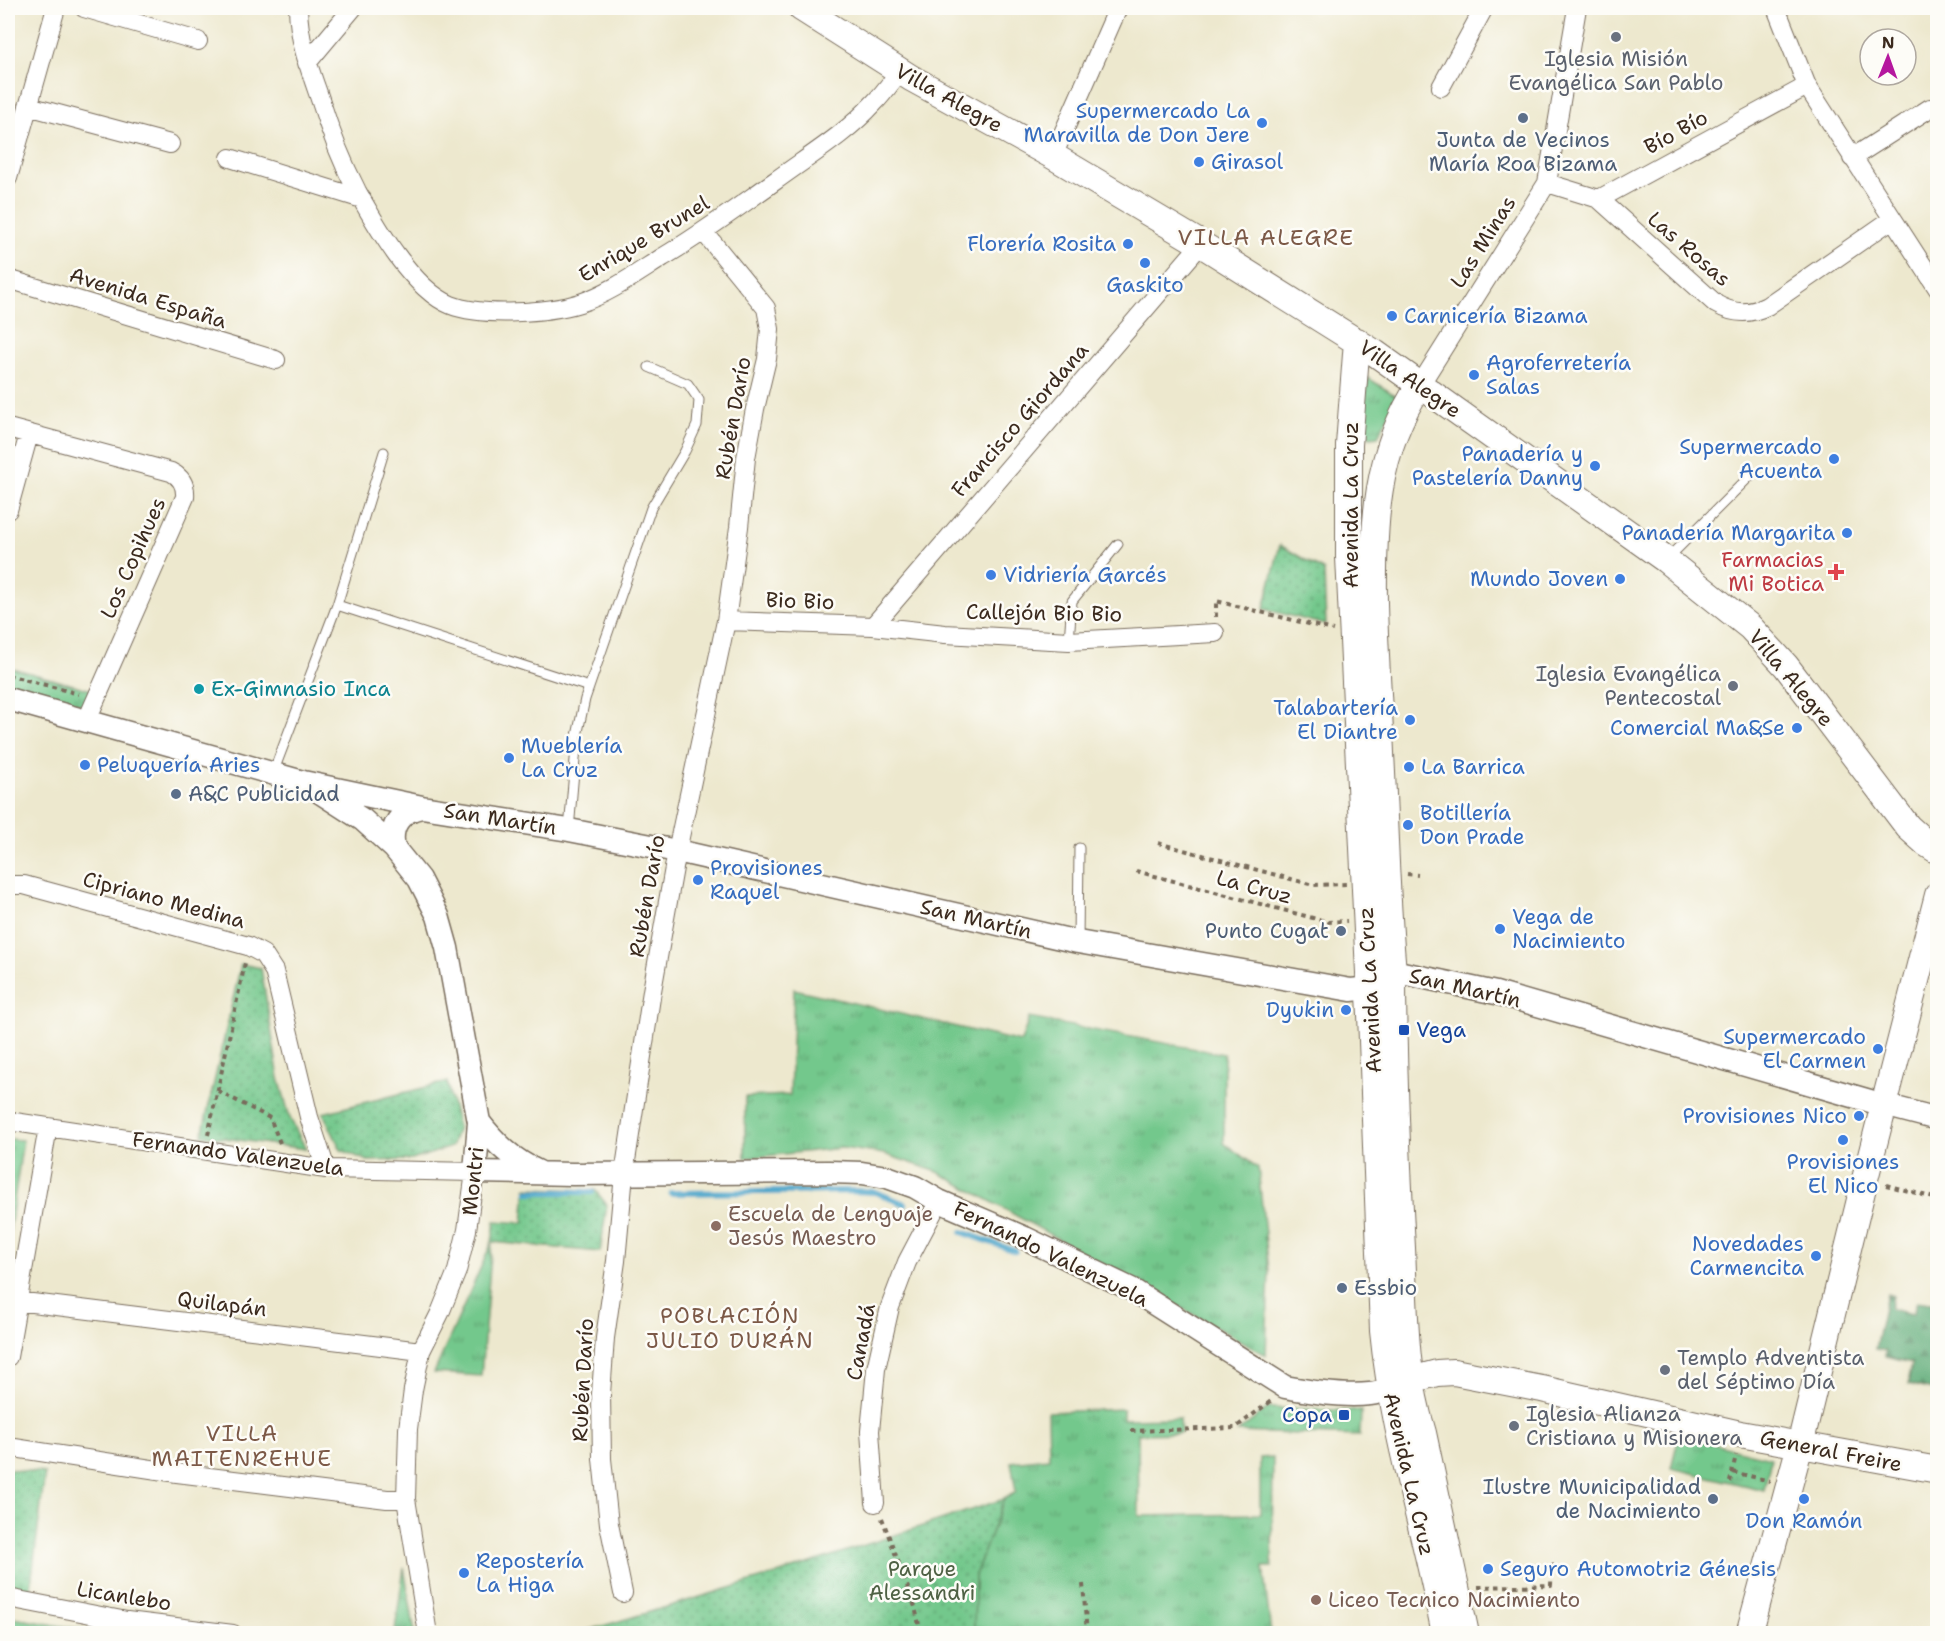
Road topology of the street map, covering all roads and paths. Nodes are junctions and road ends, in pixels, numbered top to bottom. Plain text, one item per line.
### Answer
1 (56, 8) edge
2 (84, 8) edge
3 (298, 8) edge
4 (353, 8) edge
5 (801, 8) edge
6 (1118, 8) edge
7 (1484, 8) edge
8 (1577, 8) edge
9 (1776, 8) edge
10 (198, 40) dead end
11 (307, 63) junction
12 (900, 71) junction
13 (1807, 86) junction
14 (1441, 87) dead end
15 (28, 106) junction
16 (1930, 108) dead end
17 (170, 144) dead end
18 (1053, 156) junction
19 (230, 158) dead end
20 (1852, 158) junction
21 (8, 178) edge
22 (1547, 183) junction
23 (362, 199) junction
24 (1599, 199) junction
25 (1891, 220) junction
26 (704, 232) junction
27 (1201, 244) junction
28 (8, 279) edge
29 (1938, 289) edge
30 (1357, 341) junction
31 (276, 360) dead end
32 (649, 367) dead end
33 (1420, 385) junction
34 (8, 428) edge
35 (29, 434) junction
36 (1349, 445) junction
37 (384, 452) dead end
38 (1388, 453) junction
39 (1750, 476) dead end
40 (8, 510) edge
41 (1118, 544) dead end
42 (1666, 560) junction
43 (337, 605) junction
44 (726, 621) junction
45 (873, 626) junction
46 (1215, 633) joint
47 (1353, 635) junction
48 (1068, 641) junction
49 (8, 675) edge
50 (589, 687) junction
51 (8, 699) edge
52 (96, 699) junction
53 (86, 722) junction
54 (273, 774) junction
55 (303, 783) junction
56 (422, 807) junction
57 (569, 830) junction
58 (1158, 843) dead end
59 (394, 848) junction
60 (1079, 848) dead end
61 (677, 851) junction
62 (1938, 851) edge
63 (1136, 871) dead end
64 (1364, 884) junction
65 (8, 885) edge
66 (1938, 895) edge
67 (1366, 921) junction
68 (1078, 942) junction
69 (248, 946) junction
70 (1393, 971) junction
71 (1370, 987) junction
72 (218, 1091) junction
73 (1884, 1105) junction
74 (1938, 1119) edge
75 (8, 1120) edge
76 (479, 1122) junction
77 (48, 1127) junction
78 (205, 1150) junction
79 (287, 1163) junction
80 (326, 1169) junction
81 (476, 1172) junction
82 (541, 1173) junction
83 (624, 1174) junction
84 (1865, 1179) junction
85 (1938, 1199) edge
86 (939, 1201) junction
87 (13, 1300) edge
88 (421, 1351) junction
89 (8, 1358) edge
90 (1285, 1387) junction
91 (1399, 1387) junction
92 (1131, 1431) dead end
93 (1800, 1445) junction
94 (8, 1447) edge
95 (1938, 1470) edge
96 (1733, 1472) dead end
97 (1788, 1486) junction
98 (406, 1499) junction
99 (875, 1503) joint
100 (1552, 1560) dead end
101 (1083, 1584) dead end
102 (1456, 1587) junction
103 (623, 1593) dead end
104 (8, 1598) edge
105 (233, 1634) edge
106 (428, 1634) edge
107 (921, 1634) edge
108 (1087, 1634) edge
109 (1445, 1634) edge
110 (1466, 1634) edge
111 (1749, 1634) edge

1 - 15 street
2 - 10 street
3 - 11 street, Enrique Brunel
4 - 11 street
5 - 12 main road, Villa Alegre
6 - 18 street
7 - 14 street
8 - 22 street, Las Minas
9 - 13 street
11 - 23 street, Enrique Brunel
12 - 18 main road, Villa Alegre
12 - 26 street, Enrique Brunel
13 - 20 street
13 - 24 street, Bío Bío
15 - 17 street
15 - 21 street
16 - 20 street
18 - 27 main road, Villa Alegre
19 - 23 street
20 - 25 street
22 - 24 street, Las Rosas
22 - 33 street, Las Minas
23 - 26 street, Enrique Brunel
24 - 25 street, Las Rosas
25 - 29 street
26 - 44 street, Rubén Darío
27 - 30 main road, Villa Alegre
27 - 45 street, Francisco Giordana
28 - 31 street, Avenida España
30 - 33 main road, Villa Alegre
30 - 36 main road, Avenida La Cruz
32 - 50 lane
33 - 38 main road, Avenida La Cruz
33 - 42 main road, Villa Alegre
34 - 35 street, Los Copihues
35 - 40 street
35 - 52 street, Los Copihues
36 - 38 main road
36 - 47 main road, Avenida La Cruz
37 - 43 lane
38 - 70 main road, Avenida La Cruz
39 - 42 lane
41 - 48 lane
42 - 62 main road, Villa Alegre
43 - 50 lane
43 - 54 lane
44 - 45 street, Bio Bio
44 - 61 street, Rubén Darío
45 - 48 street, Callejón Bio Bio
46 - 47 path
46 - 48 street, Callejón Bio Bio
47 - 64 main road, Avenida La Cruz
49 - 52 path
50 - 57 lane
51 - 53 street, San Martín
52 - 53 street, Los Copihues
53 - 54 street, San Martín
54 - 55 street, San Martín
55 - 56 street, San Martín
55 - 59 street, Montri
56 - 57 street, San Martín
56 - 59 street
57 - 61 street, San Martín
58 - 64 path, La Cruz
59 - 76 street, Montri
60 - 68 lane
61 - 68 street, San Martín
61 - 83 street, Rubén Darío
63 - 67 path, La Cruz
64 - 67 main road, Avenida La Cruz
65 - 69 street, Cipriano Medina
66 - 73 main road
67 - 71 main road, Avenida La Cruz
68 - 71 street, San Martín
69 - 72 path
69 - 80 street, Cipriano Medina
70 - 71 street, San Martín
70 - 73 street, San Martín
70 - 91 main road, Avenida La Cruz
71 - 91 main road, Avenida La Cruz
72 - 78 path
72 - 79 path
73 - 74 street, San Martín
73 - 84 main road
75 - 77 street, Fernando Valenzuela
76 - 81 street, Montri
76 - 82 street, Fernando Valenzuela
77 - 78 street, Fernando Valenzuela
77 - 87 street
78 - 79 street, Fernando Valenzuela
79 - 80 street, Fernando Valenzuela
80 - 81 street, Fernando Valenzuela
81 - 82 street, Fernando Valenzuela
81 - 88 street, Montri
82 - 83 street, Fernando Valenzuela
83 - 86 street, Fernando Valenzuela
83 - 103 street, Rubén Darío
84 - 85 path
84 - 93 main road
86 - 90 street, Fernando Valenzuela
86 - 99 street, Canadá
87 - 88 street, Quilapán
87 - 89 street
88 - 98 street, Montri
90 - 91 street, Fernando Valenzuela
90 - 92 path
91 - 93 main road, General Freire
91 - 102 main road, Avenida La Cruz
91 - 109 main road, Avenida La Cruz
93 - 95 main road, General Freire
93 - 97 main road
94 - 98 street
96 - 97 path
97 - 111 main road
98 - 106 street, Montri
99 - 107 path
100 - 102 path
101 - 108 path
102 - 110 main road, Avenida La Cruz
104 - 105 street, Licanlebo

